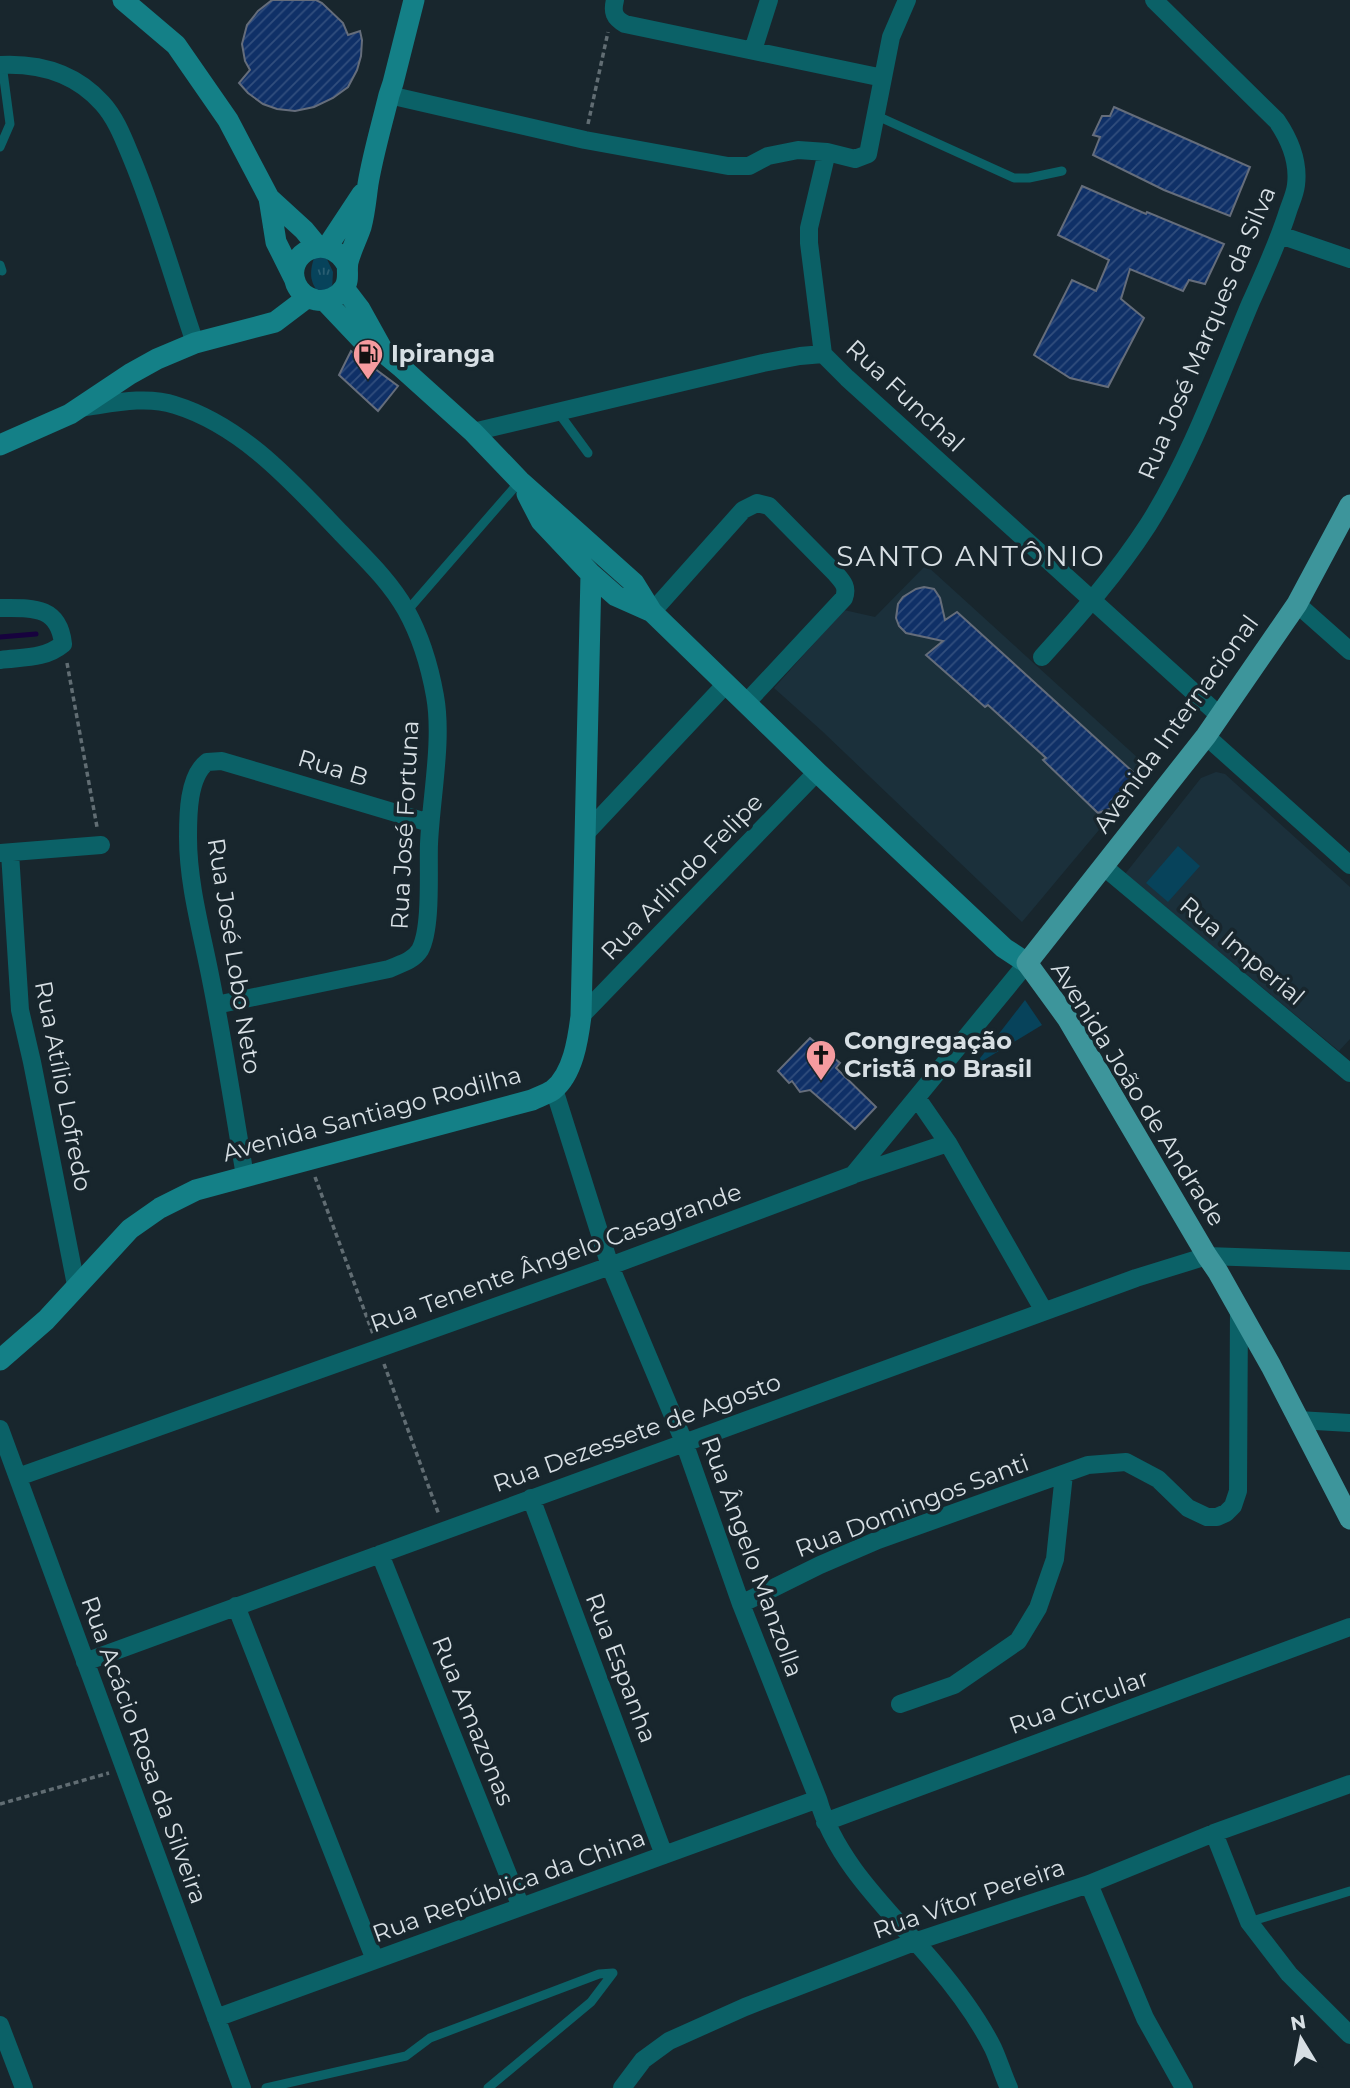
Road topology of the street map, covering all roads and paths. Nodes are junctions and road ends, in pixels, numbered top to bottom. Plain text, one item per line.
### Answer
1 (123, 0) edge
2 (414, 0) edge
3 (769, 0) edge
4 (907, 0) edge
5 (1154, 0) edge
6 (614, 1) edge
7 (753, 50) junction
8 (1, 64) edge
9 (883, 78) junction
10 (389, 95) junction
11 (875, 115) junction
12 (585, 140) junction
13 (0, 147) edge
14 (827, 152) junction
15 (1062, 171) dead end
16 (368, 183) junction
17 (269, 198) junction
18 (1280, 236) junction
19 (323, 247) junction
20 (1350, 259) edge
21 (347, 265) junction
22 (294, 278) junction
23 (344, 288) junction
24 (316, 299) junction
25 (195, 343) junction
26 (386, 354) junction
27 (823, 354) junction
28 (80, 408) junction
29 (557, 412) junction
30 (473, 432) junction
31 (0, 445) edge
32 (588, 453) dead end
33 (520, 481) junction
34 (1350, 505) edge
35 (591, 574) junction
36 (617, 596) junction
37 (1092, 600) junction
38 (1297, 604) junction
39 (648, 605) junction
40 (0, 608) edge
41 (407, 611) junction
42 (590, 614) junction
43 (63, 644) junction
44 (1350, 651) edge
45 (1042, 657) dead end
46 (0, 660) edge
47 (726, 684) junction
48 (746, 703) junction
49 (1220, 716) junction
50 (1206, 736) junction
51 (222, 761) joint
52 (817, 772) junction
53 (430, 823) junction
54 (585, 834) junction
55 (101, 845) joint
56 (5, 853) edge
57 (1350, 865) edge
58 (1103, 866) junction
59 (1027, 963) junction
60 (216, 1005) junction
61 (581, 1016) junction
62 (1350, 1073) edge
63 (554, 1089) junction
64 (917, 1098) junction
65 (948, 1143) junction
66 (853, 1175) junction
67 (245, 1176) junction
68 (1207, 1256) junction
69 (1350, 1261) edge
70 (610, 1266) junction
71 (76, 1285) junction
72 (1239, 1308) junction
73 (1044, 1311) junction
74 (0, 1360) edge
75 (1298, 1420) junction
76 (1350, 1423) edge
77 (0, 1429) edge
78 (684, 1442) junction
79 (1064, 1474) junction
80 (18, 1478) junction
81 (531, 1498) junction
82 (1350, 1519) edge
83 (380, 1554) junction
84 (741, 1604) junction
85 (236, 1606) junction
86 (1350, 1627) edge
87 (85, 1662) junction
88 (900, 1704) dead end
89 (125, 1769) junction
90 (1350, 1783) edge
91 (818, 1799) junction
92 (0, 1804) edge
93 (825, 1822) junction
94 (1214, 1833) junction
95 (664, 1855) junction
96 (1089, 1884) junction
97 (1350, 1891) edge
98 (521, 1907) junction
99 (1249, 1922) junction
100 (914, 1942) junction
101 (375, 1960) junction
102 (216, 2018) junction
103 (0, 2025) edge
104 (1350, 2035) edge
105 (24, 2088) edge
106 (242, 2088) edge
107 (267, 2088) edge
108 (488, 2088) edge
109 (621, 2088) edge
110 (1009, 2088) edge
111 (1184, 2088) edge

1 - 17 main road
2 - 10 main road
3 - 7 street
4 - 9 street
5 - 18 street, Rua José Marques da Silva
6 - 7 street
6 - 12 path
7 - 9 street
8 - 13 lane
8 - 25 street
9 - 11 street
10 - 12 street
10 - 16 main road
11 - 14 street
11 - 15 lane
12 - 14 street
14 - 27 street
16 - 19 main road
16 - 21 main road
17 - 19 main road
17 - 22 main road
18 - 20 street
18 - 37 street, Rua José Marques da Silva
19 - 21 main road
19 - 22 main road
21 - 23 main road
22 - 24 main road
23 - 24 main road
23 - 26 main road, Avenida João de Andrade
24 - 25 main road
24 - 26 main road, Avenida João de Andrade
25 - 28 main road
26 - 30 main road, Avenida João de Andrade
27 - 29 street, Rua Funchal
27 - 37 street, Rua Funchal
28 - 31 main road
28 - 41 street, Rua José Fortuna
29 - 30 street, Rua Funchal
29 - 32 lane
30 - 33 main road, Avenida João de Andrade
33 - 35 main road, Avenida João de Andrade
33 - 39 main road, Avenida João de Andrade
33 - 41 lane
34 - 38 main road, Avenida Internacional
35 - 36 main road, Avenida João de Andrade
35 - 42 main road, Avenida Santiago Rodilha
36 - 39 main road, Avenida João de Andrade
36 - 42 main road
37 - 45 street, Rua José Marques da Silva
37 - 49 street, Rua Funchal
38 - 44 street
38 - 49 main road, Avenida Internacional
39 - 47 main road, Avenida João de Andrade
39 - 48 street
40 - 43 street
41 - 53 street, Rua José Fortuna
42 - 54 main road, Avenida Santiago Rodilha
43 - 46 street
43 - 55 path
47 - 48 main road, Avenida João de Andrade
47 - 54 street
48 - 52 main road, Avenida João de Andrade
49 - 50 main road, Avenida Internacional
50 - 57 street
50 - 58 main road, Avenida Internacional
51 - 53 street, Rua B
51 - 60 street, Rua José Lobo Neto
52 - 59 main road, Avenida João de Andrade
52 - 61 street, Rua Arlindo Felipe
53 - 60 street, Rua José Fortuna
54 - 61 main road, Avenida Santiago Rodilha
55 - 56 street
56 - 71 street, Rua Atílio Lofredo
58 - 59 main road, Avenida Internacional
58 - 62 street, Rua Imperial
59 - 64 street, Rua Tenente Ângelo Casagrande
59 - 68 main road, Avenida João de Andrade
60 - 67 street, Rua José Lobo Neto
61 - 63 main road, Avenida Santiago Rodilha
63 - 67 main road, Avenida Santiago Rodilha
63 - 70 street, Rua Ângelo Manzolla
64 - 65 street
64 - 66 street, Rua Tenente Ângelo Casagrande
65 - 66 street
65 - 73 street
66 - 70 street, Rua Tenente Ângelo Casagrande
67 - 71 main road, Avenida Santiago Rodilha
68 - 69 street, Rua Dezessete de Agosto
68 - 72 main road, Avenida João de Andrade
68 - 73 street, Rua Dezessete de Agosto
70 - 78 street, Rua Ângelo Manzolla
70 - 80 street, Rua Tenente Ângelo Casagrande
71 - 74 main road, Avenida Santiago Rodilha
72 - 75 main road, Avenida João de Andrade
72 - 79 street, Rua Domingos Santi
73 - 78 street, Rua Dezessete de Agosto
75 - 76 street
75 - 82 main road, Avenida João de Andrade
77 - 80 street, Rua Acácio Rosa da Silveira
78 - 81 street, Rua Dezessete de Agosto
78 - 84 street, Rua Ângelo Manzolla
79 - 84 street, Rua Domingos Santi
79 - 88 street
80 - 87 street, Rua Acácio Rosa da Silveira
81 - 83 street, Rua Dezessete de Agosto
81 - 95 street, Rua Espanha
83 - 85 street, Rua Dezessete de Agosto
83 - 98 street, Rua Amazonas
84 - 91 street, Rua Ângelo Manzolla
85 - 87 street, Rua Dezessete de Agosto
85 - 101 street
86 - 93 street, Rua Circular
87 - 89 street, Rua Acácio Rosa da Silveira
89 - 92 path
89 - 102 street, Rua Acácio Rosa da Silveira
90 - 94 street, Rua Vítor Pereira
91 - 93 street, Rua Ângelo Manzolla
91 - 95 street, Rua República da China
93 - 100 street, Rua Ângelo Manzolla
94 - 96 street, Rua Vítor Pereira
94 - 99 street
95 - 98 street, Rua República da China
96 - 100 street, Rua Vítor Pereira
96 - 111 street
97 - 99 lane
98 - 101 street, Rua República da China
99 - 104 street
100 - 109 street, Rua Vítor Pereira
100 - 110 street, Rua Ângelo Manzolla
101 - 102 street, Rua República da China
102 - 106 street, Rua Acácio Rosa da Silveira
103 - 105 street
107 - 108 lane

